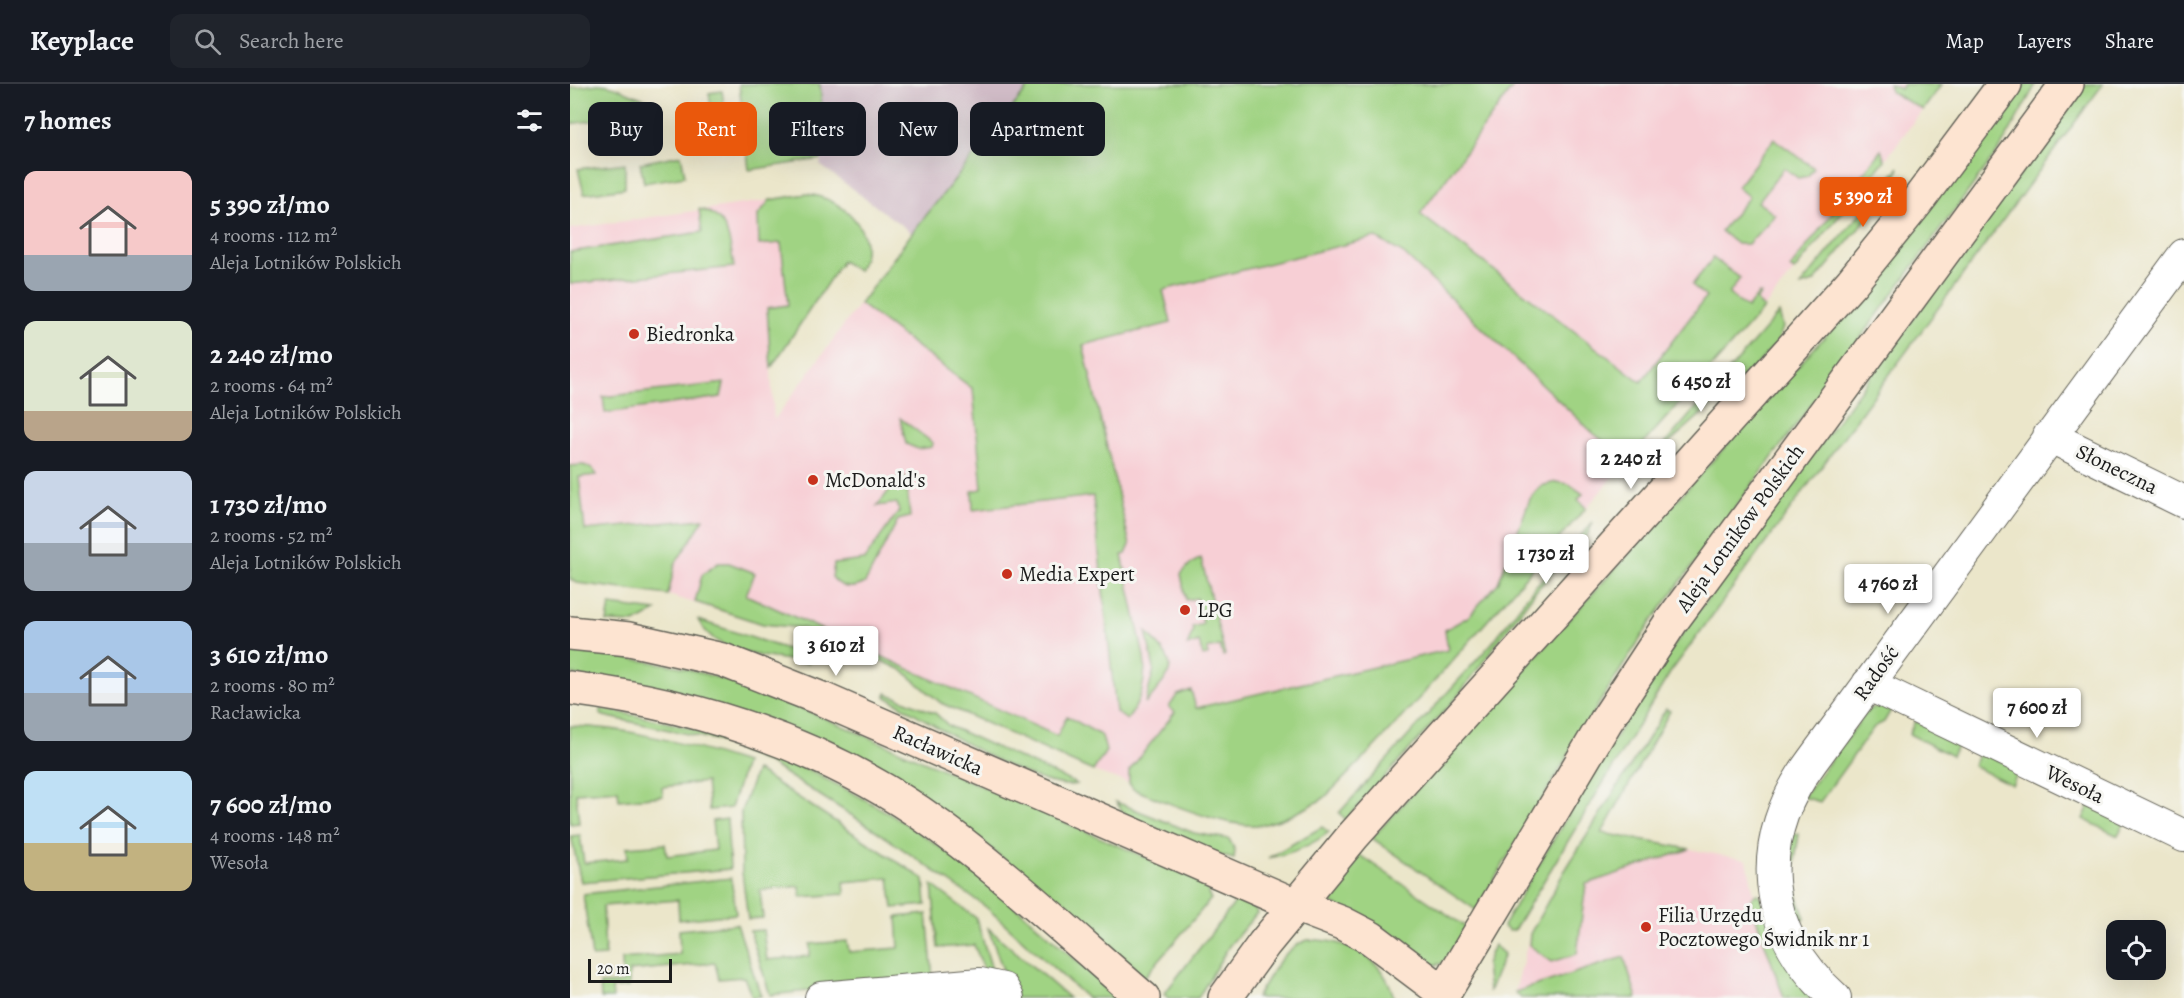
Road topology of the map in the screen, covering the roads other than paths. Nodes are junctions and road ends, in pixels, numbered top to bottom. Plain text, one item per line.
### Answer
1 (2005, 84) edge
2 (2067, 84) edge
3 (2184, 255) edge
4 (2049, 436) junction
5 (2184, 502) edge
6 (570, 633) edge
7 (1868, 684) junction
8 (570, 688) edge
9 (2184, 836) edge
10 (1295, 905) junction
11 (1445, 996) edge
12 (821, 998) edge
13 (1008, 998) edge
14 (1143, 998) edge
15 (1225, 998) edge
16 (1834, 998) edge

1 - 10 street
2 - 11 street, Aleja Lotników Polskich
3 - 4 street, Radość
4 - 5 street, Słoneczna
4 - 7 street, Radość
6 - 10 street, Racławicka
7 - 9 street, Wesoła
7 - 16 street, Radość
8 - 14 street
10 - 11 street, Racławicka
10 - 15 street
12 - 13 street

